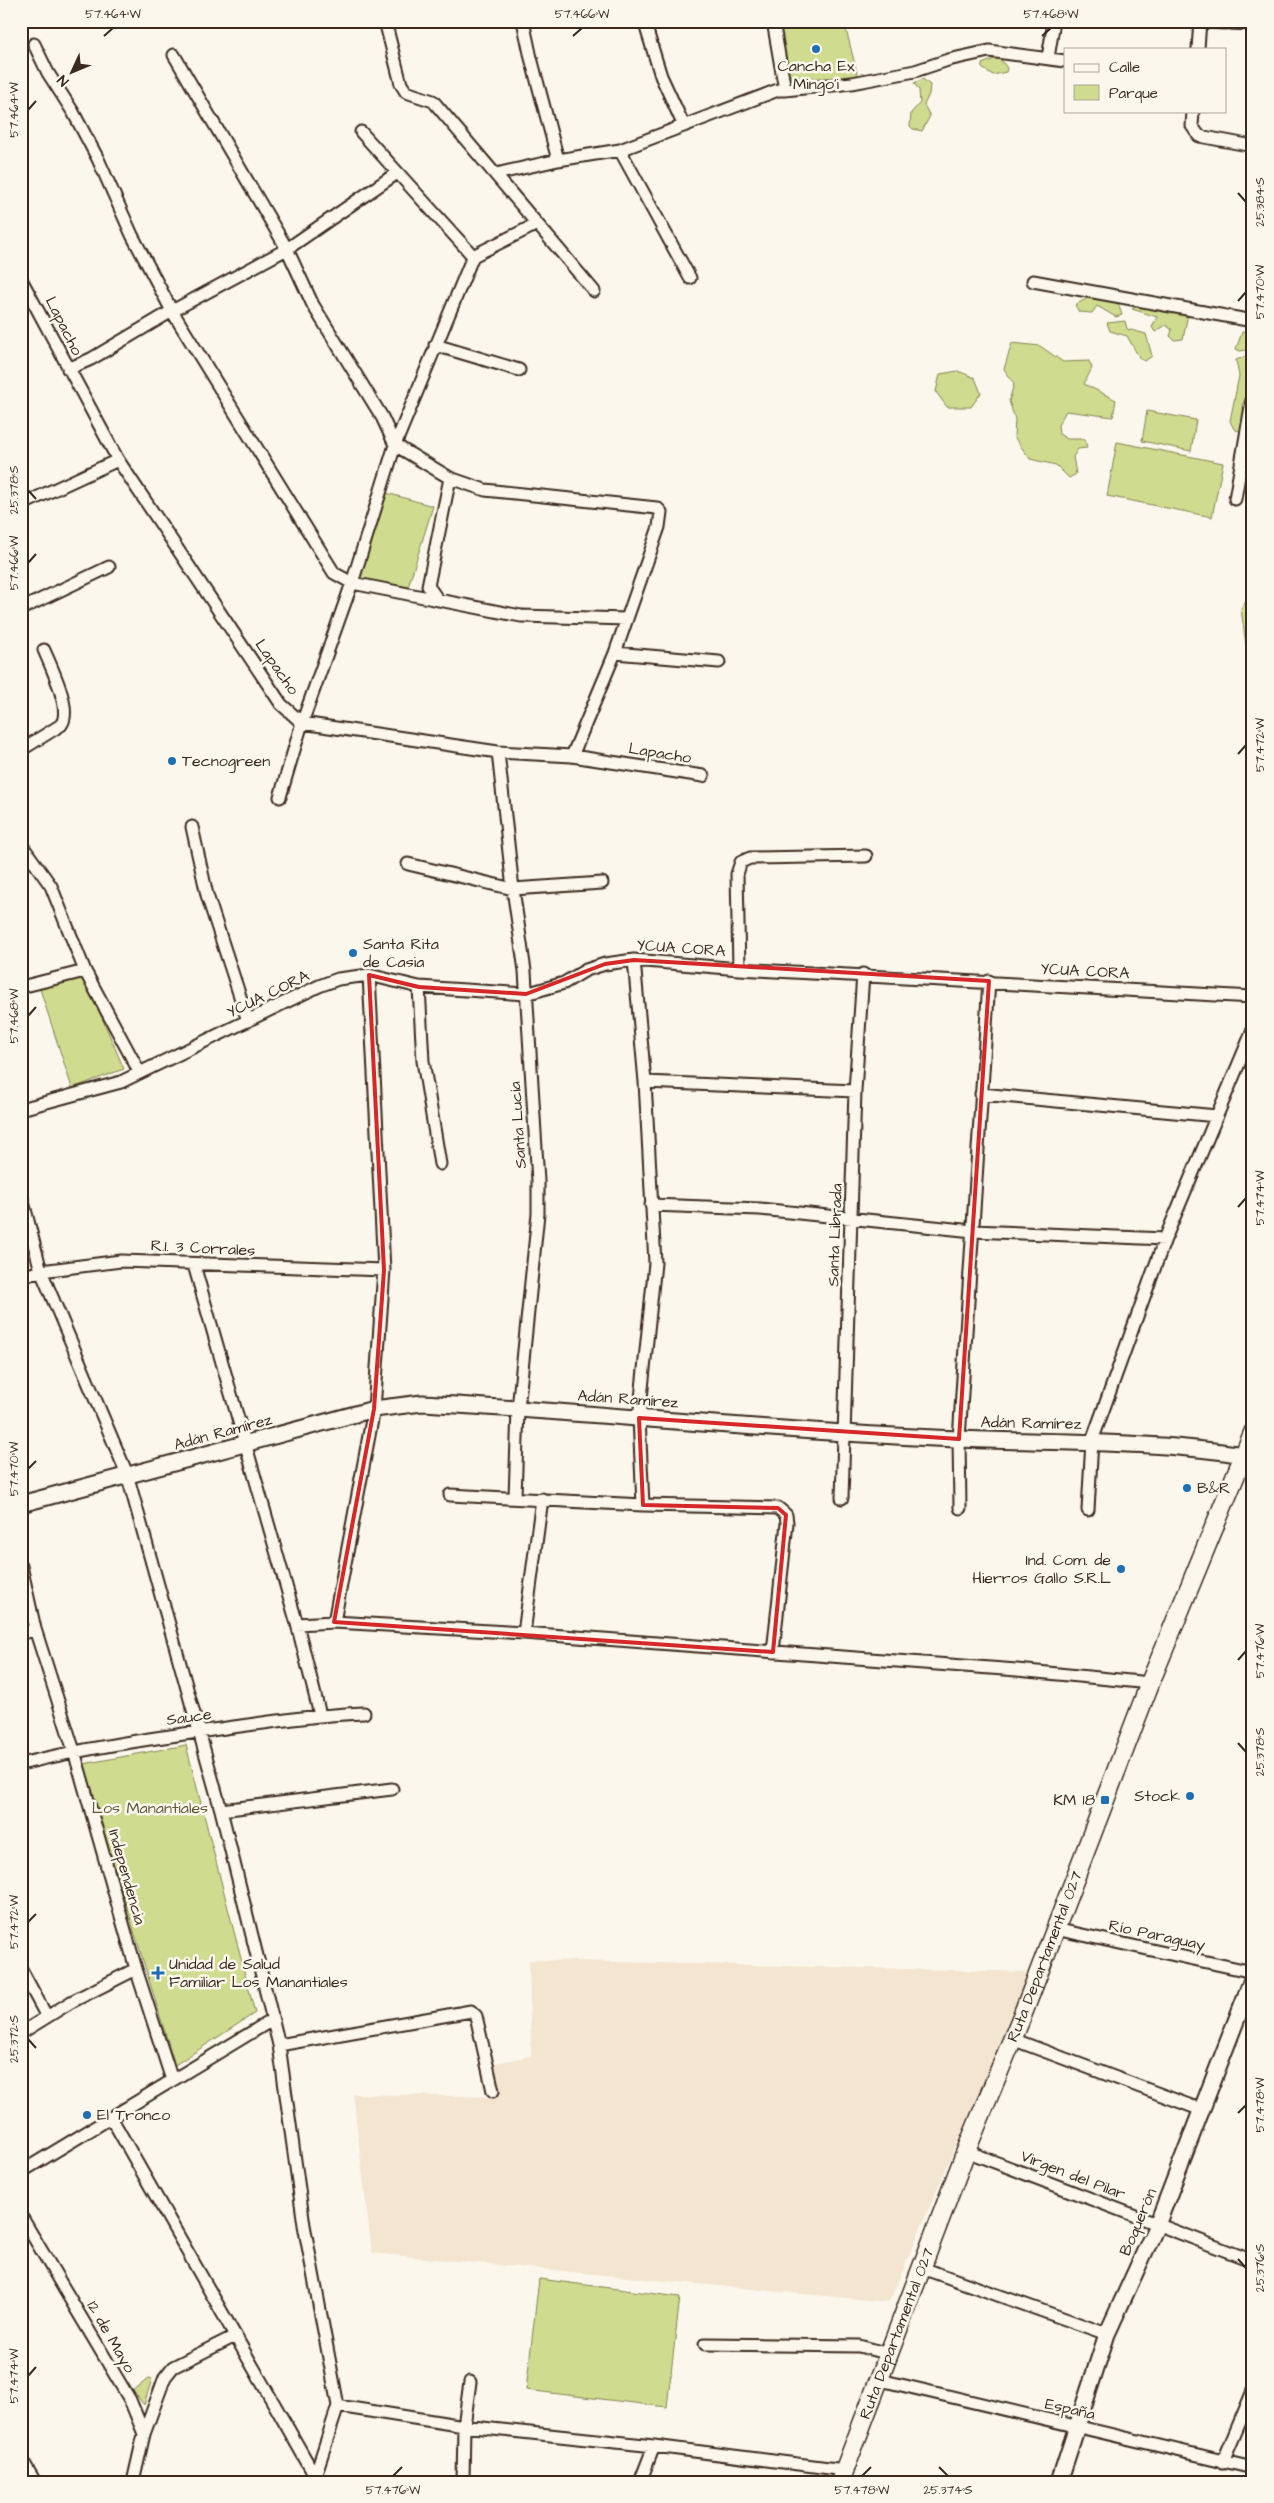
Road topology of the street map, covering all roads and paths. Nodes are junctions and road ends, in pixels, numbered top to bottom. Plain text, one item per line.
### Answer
1 (385, 21) edge
2 (524, 21) edge
3 (644, 21) edge
4 (773, 21) edge
5 (1054, 21) edge
6 (1200, 21) edge
7 (1253, 24) edge
8 (34, 44) dead end
9 (1198, 48) edge
10 (174, 55) dead end
11 (1048, 58) junction
12 (1064, 61) edge
13 (786, 90) junction
14 (1193, 112) edge
15 (684, 126) junction
16 (361, 132) dead end
17 (1253, 146) edge
18 (620, 150) junction
19 (558, 160) junction
20 (397, 173) junction
21 (496, 174) junction
22 (537, 224) junction
23 (287, 249) junction
24 (473, 256) junction
25 (690, 278) dead end
26 (21, 279) edge
27 (1034, 281) dead end
28 (594, 291) dead end
29 (172, 311) junction
30 (1253, 321) edge
31 (435, 346) junction
32 (68, 368) junction
33 (519, 370) dead end
34 (1253, 395) edge
35 (395, 445) junction
36 (1248, 456) edge
37 (118, 460) junction
38 (450, 478) junction
39 (1234, 499) dead end
40 (21, 505) edge
41 (109, 567) dead end
42 (352, 583) junction
43 (438, 600) junction
44 (21, 609) edge
45 (627, 619) junction
46 (44, 650) dead end
47 (615, 653) junction
48 (719, 662) dead end
49 (302, 723) junction
50 (21, 750) edge
51 (498, 752) junction
52 (572, 756) junction
53 (703, 776) dead end
54 (280, 797) dead end
55 (192, 827) dead end
56 (21, 844) edge
57 (866, 856) dead end
58 (408, 864) dead end
59 (602, 883) dead end
60 (513, 889) junction
61 (634, 960) junction
62 (740, 969) junction
63 (85, 971) junction
64 (862, 974) junction
65 (369, 975) junction
66 (989, 981) junction
67 (21, 987) edge
68 (419, 987) junction
69 (526, 994) junction
70 (1253, 996) edge
71 (248, 1021) junction
72 (1253, 1030) edge
73 (140, 1073) junction
74 (646, 1082) junction
75 (855, 1091) junction
76 (981, 1094) junction
77 (21, 1109) edge
78 (1216, 1116) junction
79 (440, 1164) dead end
80 (21, 1194) edge
81 (651, 1205) junction
82 (853, 1218) junction
83 (973, 1231) junction
84 (1165, 1239) junction
85 (194, 1265) junction
86 (384, 1270) junction
87 (41, 1271) junction
88 (21, 1277) edge
89 (518, 1408) junction
90 (374, 1409) junction
91 (639, 1418) junction
92 (843, 1432) junction
93 (1253, 1433) edge
94 (959, 1439) junction
95 (1092, 1441) junction
96 (245, 1445) junction
97 (1244, 1455) junction
98 (127, 1474) junction
99 (450, 1495) dead end
100 (515, 1497) junction
101 (842, 1498) dead end
102 (542, 1499) junction
103 (21, 1504) edge
104 (642, 1505) junction
105 (960, 1508) dead end
106 (1088, 1510) dead end
107 (21, 1566) edge
108 (334, 1622) junction
109 (297, 1624) junction
110 (35, 1629) junction
111 (524, 1633) junction
112 (21, 1634) edge
113 (773, 1652) junction
114 (1150, 1683) junction
115 (364, 1713) dead end
116 (320, 1715) junction
117 (199, 1732) junction
118 (74, 1751) junction
119 (21, 1764) edge
120 (392, 1789) dead end
121 (220, 1810) junction
122 (1055, 1929) junction
123 (21, 1969) edge
124 (136, 1969) junction
125 (1253, 1972) edge
126 (1253, 1977) edge
127 (47, 2017) junction
128 (272, 2020) junction
129 (21, 2033) edge
130 (1012, 2039) junction
131 (279, 2045) junction
132 (172, 2080) junction
133 (493, 2091) dead end
134 (1202, 2110) junction
135 (112, 2118) junction
136 (966, 2150) junction
137 (21, 2172) edge
138 (21, 2216) edge
139 (1158, 2225) junction
140 (1253, 2261) edge
141 (922, 2268) junction
142 (1106, 2334) junction
143 (235, 2336) junction
144 (705, 2344) dead end
145 (889, 2354) junction
146 (880, 2380) junction
147 (470, 2382) dead end
148 (1253, 2391) edge
149 (338, 2406) junction
150 (464, 2426) junction
151 (1075, 2427) junction
152 (144, 2434) junction
153 (654, 2446) junction
154 (21, 2458) edge
155 (1223, 2462) junction
156 (1253, 2468) edge
157 (842, 2476) edge
158 (314, 2479) edge
159 (35, 2482) edge
160 (133, 2482) edge
161 (463, 2482) edge
162 (640, 2482) edge
163 (1059, 2482) edge

1 - 21 street
2 - 19 street
3 - 15 street
4 - 13 street
5 - 11 street
6 - 7 street
6 - 9 street
8 - 29 street
10 - 23 street
11 - 12 street
11 - 13 street
13 - 15 street
14 - 17 street
15 - 18 street
16 - 20 street
18 - 19 street
18 - 25 street
19 - 21 street
20 - 23 street
20 - 24 street
21 - 22 street
22 - 24 street
22 - 28 street
23 - 29 street
23 - 35 street
24 - 31 street
26 - 32 street, Lapacho
27 - 30 street
29 - 32 street
29 - 42 street
31 - 33 street
31 - 35 street
32 - 37 street, Lapacho
34 - 36 street
35 - 38 street
35 - 42 street
36 - 39 street
37 - 40 street
37 - 49 street, Lapacho
38 - 43 street
38 - 45 street
41 - 44 street
42 - 43 street
42 - 49 street
43 - 45 street
45 - 47 street
46 - 50 street
47 - 48 street
47 - 52 street
49 - 51 street, Lapacho
49 - 54 street
51 - 52 street, Lapacho
51 - 60 street, Santa Lucía
52 - 53 street, Lapacho
55 - 71 street
56 - 63 street
57 - 62 street
58 - 60 street
59 - 60 street
60 - 69 street, Santa Lucía
61 - 62 street, YCUA CORA
61 - 69 street, YCUA CORA
61 - 74 street
62 - 64 street, YCUA CORA
63 - 67 street
63 - 73 street
64 - 66 street, YCUA CORA
64 - 75 street, Santa Librada
65 - 68 street, YCUA CORA
65 - 71 street, YCUA CORA
65 - 86 street
66 - 70 street, YCUA CORA
66 - 76 street
68 - 69 street, YCUA CORA
68 - 79 street
69 - 89 street, Santa Lucía
71 - 73 street, YCUA CORA
72 - 78 street
73 - 77 street, YCUA CORA
74 - 75 street
74 - 81 street
75 - 82 street, Santa Librada
76 - 78 street
76 - 83 street
78 - 84 street
80 - 87 street
81 - 82 street
81 - 91 street
82 - 83 street
82 - 92 street, Santa Librada
83 - 84 street
83 - 94 street
84 - 95 street
85 - 86 street, R.I. 3 Corrales
85 - 87 street, R.I. 3 Corrales
85 - 96 street
86 - 90 street
87 - 88 street, R.I. 3 Corrales
87 - 98 street
89 - 90 street, Adán Ramírez
89 - 91 street, Adán Ramírez
89 - 100 street, Santa Lucía
90 - 96 street, Adán Ramírez
90 - 108 street
91 - 92 street, Adán Ramírez
91 - 104 street
92 - 94 street, Adán Ramírez
92 - 101 street, Santa Librada
93 - 97 main road, Ruta Departamental 027
94 - 95 street, Adán Ramírez
94 - 105 street
95 - 97 street, Adán Ramírez
95 - 106 street
96 - 98 street, Adán Ramírez
96 - 109 street
97 - 114 main road, Ruta Departamental 027
98 - 103 street, Adán Ramírez
98 - 117 street
99 - 100 street
100 - 102 street
102 - 104 street
102 - 111 street
104 - 113 street
107 - 110 street, Independencia
108 - 109 street
108 - 111 street
109 - 116 street
110 - 112 street
110 - 118 street, Independencia
111 - 113 street
113 - 114 street
114 - 122 main road, Ruta Departamental 027
115 - 116 street, Sauce
116 - 117 street, Sauce
117 - 118 street, Sauce
117 - 121 street
118 - 119 street, Sauce
118 - 124 street, Independencia
120 - 121 street
121 - 128 street
122 - 125 street, Río Paraguay
122 - 130 main road, Ruta Departamental 027
123 - 127 street
124 - 127 street
124 - 132 street, Independencia
126 - 134 street, Boquerón
127 - 129 street
128 - 131 street
128 - 132 street
130 - 134 street
130 - 136 main road, Ruta Departamental 027
131 - 133 street
131 - 149 street
132 - 135 street
134 - 139 street, Boquerón
135 - 137 street
135 - 143 street
136 - 139 street, Virgen del Pilar
136 - 141 main road, Ruta Departamental 027
138 - 152 street, 12 de Mayo
139 - 140 street, Virgen del Pilar
139 - 142 street, Boquerón
141 - 142 street
141 - 145 main road, Ruta Departamental 027
142 - 151 street, Boquerón
143 - 152 street
143 - 158 street
144 - 145 street
145 - 146 main road, Ruta Departamental 027
146 - 151 street, España
146 - 157 main road, Ruta Departamental 027
147 - 150 street
148 - 155 street
149 - 150 street
149 - 158 street
150 - 153 street
150 - 161 street
151 - 155 street, España
151 - 163 street, Boquerón
152 - 160 street
153 - 157 street
153 - 162 street
154 - 159 street
155 - 156 street, España

